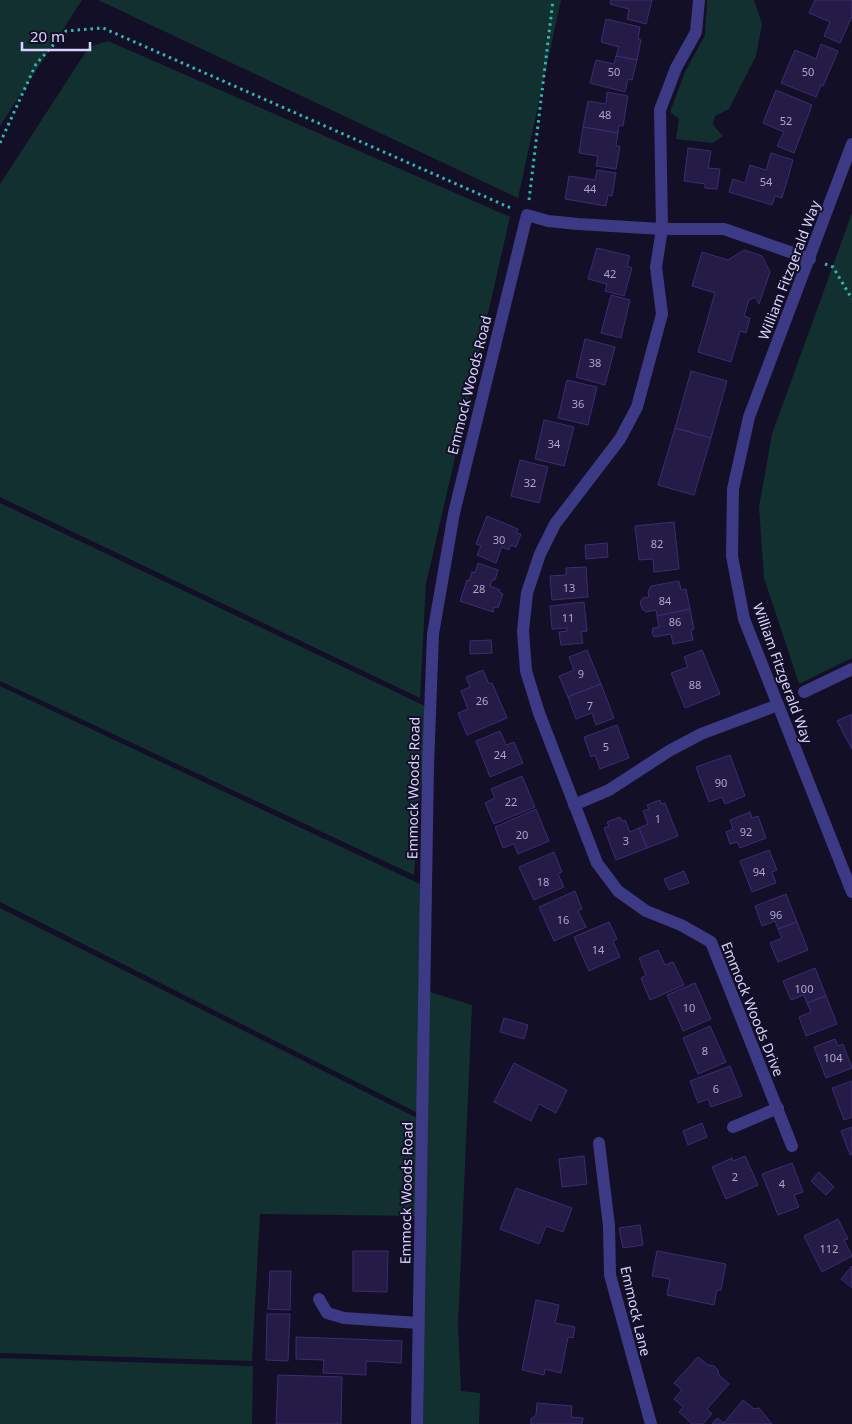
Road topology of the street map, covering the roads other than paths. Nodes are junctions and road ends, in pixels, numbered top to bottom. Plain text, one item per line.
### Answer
1 (699, 0) edge
2 (851, 148) edge
3 (662, 229) junction
4 (810, 259) junction
5 (852, 669) edge
6 (804, 692) dead end
7 (778, 705) junction
8 (574, 805) junction
9 (852, 892) edge
10 (778, 1108) junction
11 (733, 1127) dead end
12 (599, 1143) dead end
13 (792, 1146) dead end
14 (319, 1299) dead end
15 (419, 1323) junction
16 (417, 1424) edge
17 (651, 1424) edge

1 - 3 street, Emmock Woods Drive
2 - 4 street, William Fitzgerald Way
3 - 4 street
3 - 8 street, Emmock Woods Drive
3 - 15 street, Emmock Woods Road
4 - 7 street, William Fitzgerald Way
5 - 6 street
7 - 8 street
7 - 9 street, William Fitzgerald Way
8 - 10 street, Emmock Woods Drive
10 - 11 street
10 - 13 street, Emmock Woods Drive
12 - 17 street, Emmock Lane
14 - 15 street
15 - 16 street, Emmock Woods Road

